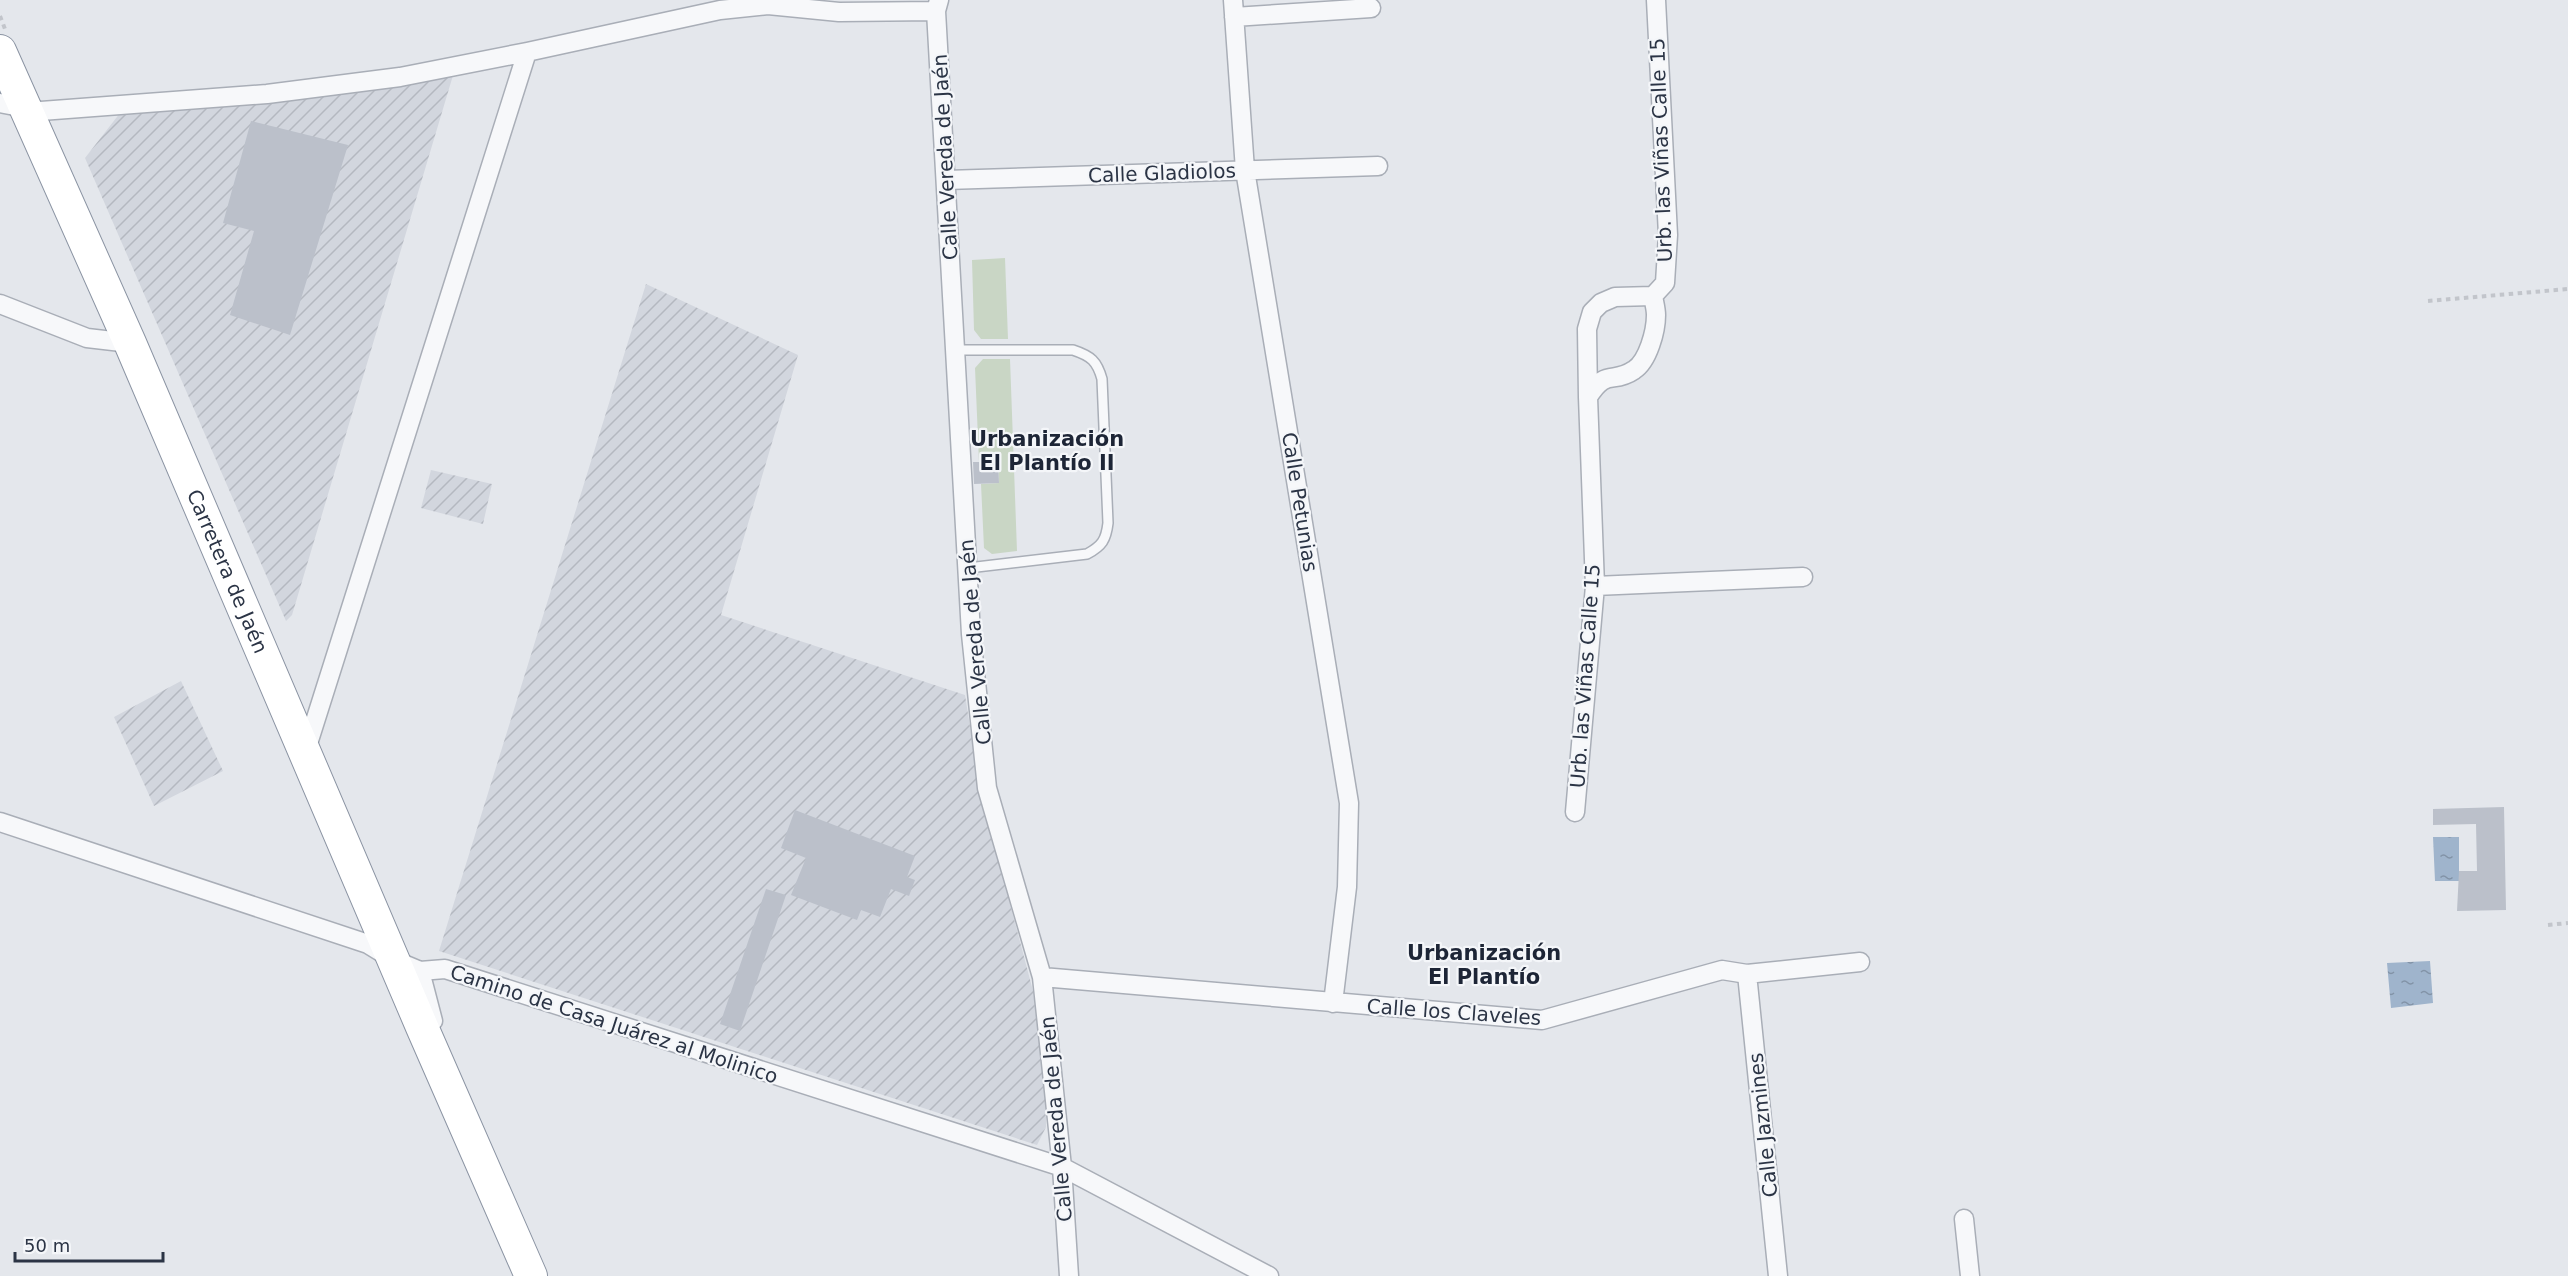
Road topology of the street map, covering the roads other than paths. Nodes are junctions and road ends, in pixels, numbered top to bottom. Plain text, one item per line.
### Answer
1 (1656, 0) edge
2 (938, 6) edge
3 (1234, 8) edge
4 (1371, 9) dead end
5 (0, 51) edge
6 (527, 52) junction
7 (12, 106) edge
8 (1378, 166) dead end
9 (1245, 170) junction
10 (946, 180) junction
11 (1653, 296) junction
12 (0, 304) edge
13 (130, 343) junction
14 (956, 350) junction
15 (1588, 397) junction
16 (968, 568) junction
17 (1803, 577) dead end
18 (1595, 586) junction
19 (305, 753) junction
20 (1575, 812) dead end
21 (0, 822) edge
22 (1860, 962) dead end
23 (407, 966) junction
24 (1747, 974) junction
25 (1042, 977) junction
26 (1333, 1003) junction
27 (1062, 1167) junction
28 (1964, 1219) dead end
29 (531, 1276) edge
30 (1069, 1276) edge
31 (1269, 1276) edge
32 (1778, 1276) edge
33 (1970, 1276) edge

1 - 11 street, Urb. las Viñas Calle 15
2 - 6 street
2 - 10 street, Calle Vereda de Jaén
3 - 4 street
3 - 9 street, Calle Petunias
5 - 7 highway, Carretera de Jaén
6 - 7 street
6 - 19 street
7 - 13 highway, Carretera de Jaén
8 - 9 street, Calle Gladiolos
9 - 10 street, Calle Gladiolos
9 - 26 street, Calle Petunias
10 - 14 street, Calle Vereda de Jaén
11 - 15 street, Urb. las Viñas Calle 15
11 - 15 street, Urb. las Viñas Calle 15
12 - 13 street
13 - 19 highway, Carretera de Jaén
14 - 16 street, Calle Vereda de Jaén
14 - 16 lane
15 - 18 street, Urb. las Viñas Calle 15
16 - 25 street, Calle Vereda de Jaén
17 - 18 street
18 - 20 street, Urb. las Viñas Calle 15
19 - 23 highway, Carretera de Jaén
21 - 23 street
22 - 24 street, Calle los Claveles
23 - 27 street, Camino de Casa Juárez al Molinico
23 - 29 highway, Carretera de Jaén
24 - 26 street, Calle los Claveles
24 - 32 street, Calle Jazmines
25 - 26 street, Calle los Claveles
25 - 27 street, Calle Vereda de Jaén
27 - 30 street, Calle Vereda de Jaén
27 - 31 street, Camino de Casa Juárez al Molinico
28 - 33 street

